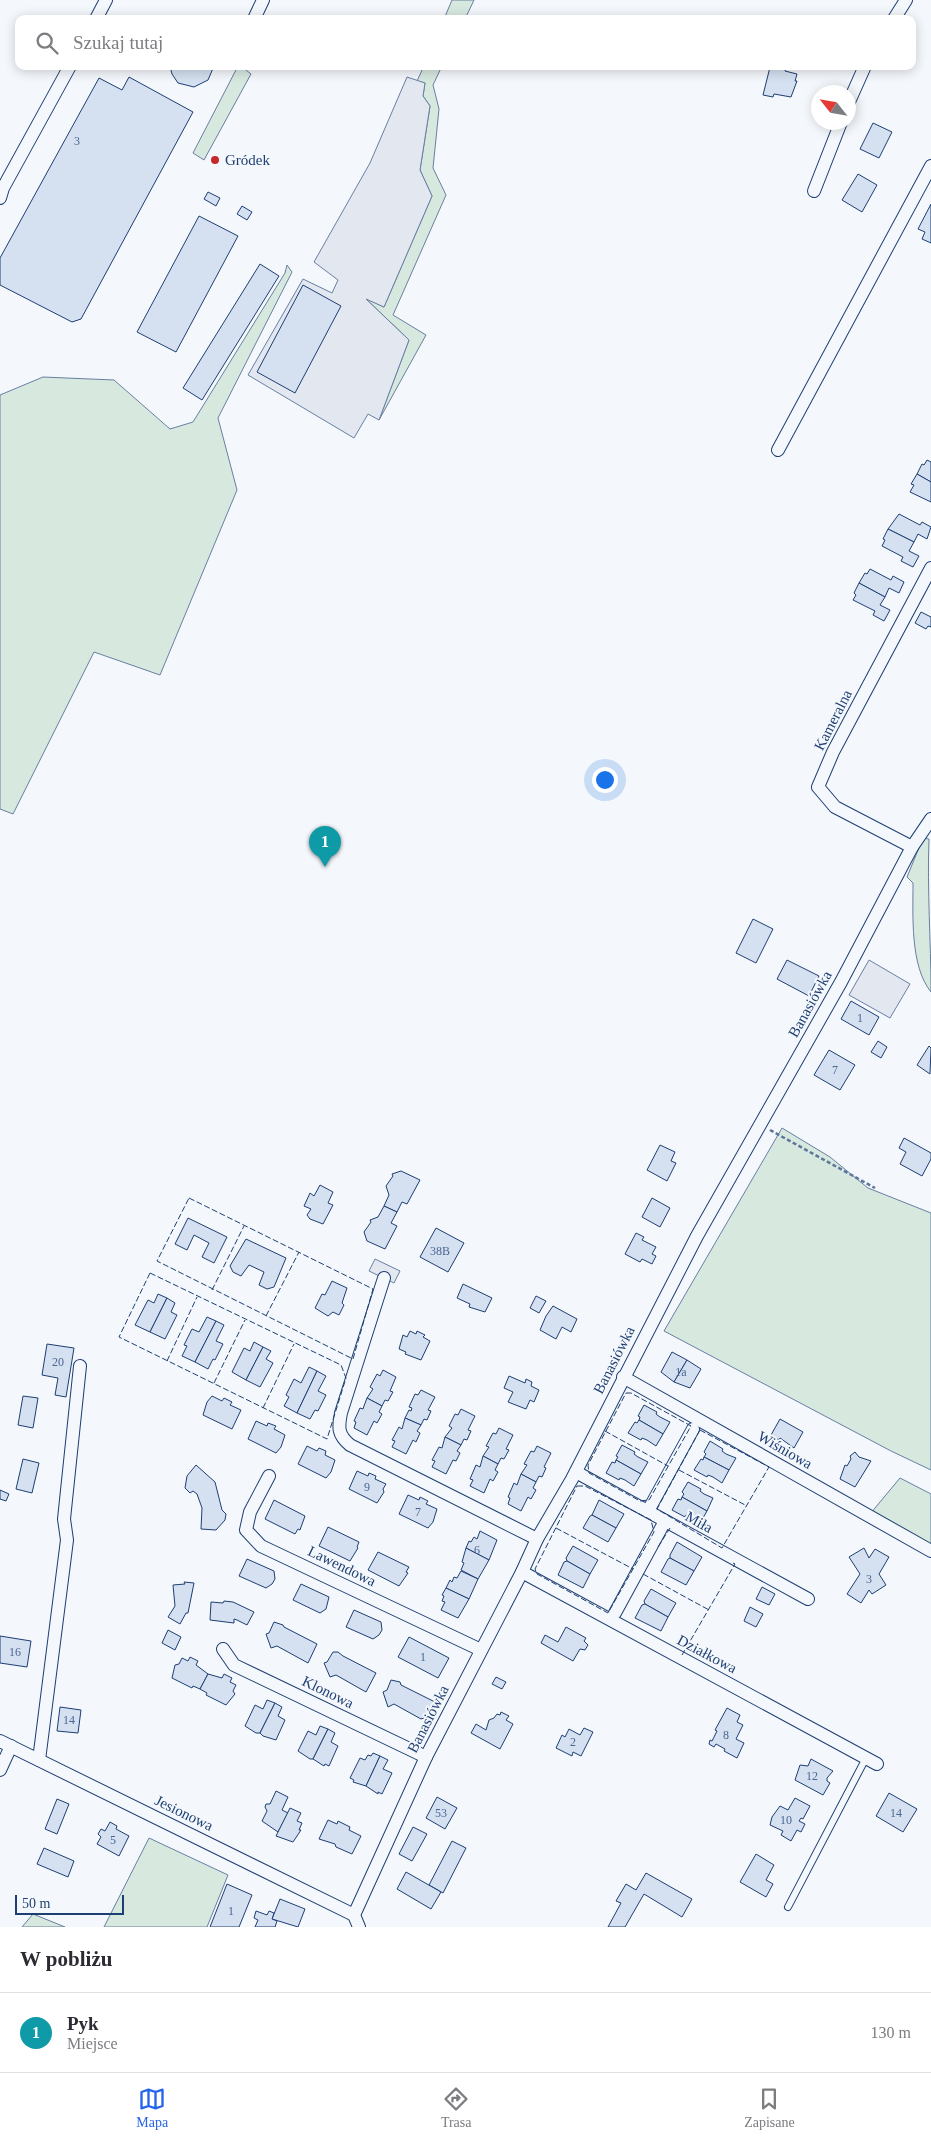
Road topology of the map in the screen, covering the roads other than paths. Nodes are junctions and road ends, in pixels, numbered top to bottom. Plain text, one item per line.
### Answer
1 (106, 0) edge
2 (263, 0) edge
3 (906, 0) edge
4 (98, 15) edge
5 (256, 15) edge
6 (897, 15) edge
7 (68, 70) edge
8 (862, 70) edge
9 (856, 85) edge
10 (838, 130) edge
11 (931, 166) edge
12 (814, 191) dead end
13 (0, 198) edge
14 (778, 450) dead end
15 (931, 568) edge
16 (931, 819) edge
17 (912, 847) junction
18 (384, 1278) dead end
19 (80, 1366) dead end
20 (623, 1377) junction
21 (693, 1429) dead end
22 (576, 1472) junction
23 (268, 1476) dead end
24 (648, 1511) junction
25 (665, 1521) junction
26 (537, 1539) junction
27 (931, 1551) edge
28 (522, 1572) junction
29 (808, 1599) dead end
30 (615, 1613) dead end
31 (223, 1649) dead end
32 (481, 1650) junction
33 (5, 1743) edge
34 (426, 1757) junction
35 (39, 1760) junction
36 (872, 1761) joint
37 (0, 1770) edge
38 (788, 1906) dead end
39 (354, 1915) junction
40 (359, 1927) edge

1 - 4 street
2 - 5 street
3 - 6 street
7 - 13 street
8 - 9 street
10 - 12 street
11 - 14 street
15 - 17 street, Kameralna
16 - 17 street, Banasiówka
17 - 20 street, Banasiówka
18 - 26 street
19 - 35 street
20 - 22 street, Banasiówka
20 - 27 street, Wiśniowa
21 - 24 street
22 - 24 street, Miła
22 - 26 street, Banasiówka
23 - 32 street, Lawendowa
24 - 25 street, Miła
25 - 29 street, Miła
25 - 30 street
26 - 28 street, Banasiówka
28 - 32 street, Banasiówka
28 - 36 street, Działkowa
31 - 34 street, Klonowa
32 - 34 street, Banasiówka
33 - 35 street, Jesionowa
33 - 37 street
34 - 39 street, Banasiówka
35 - 39 street, Jesionowa
36 - 38 lane
39 - 40 street

